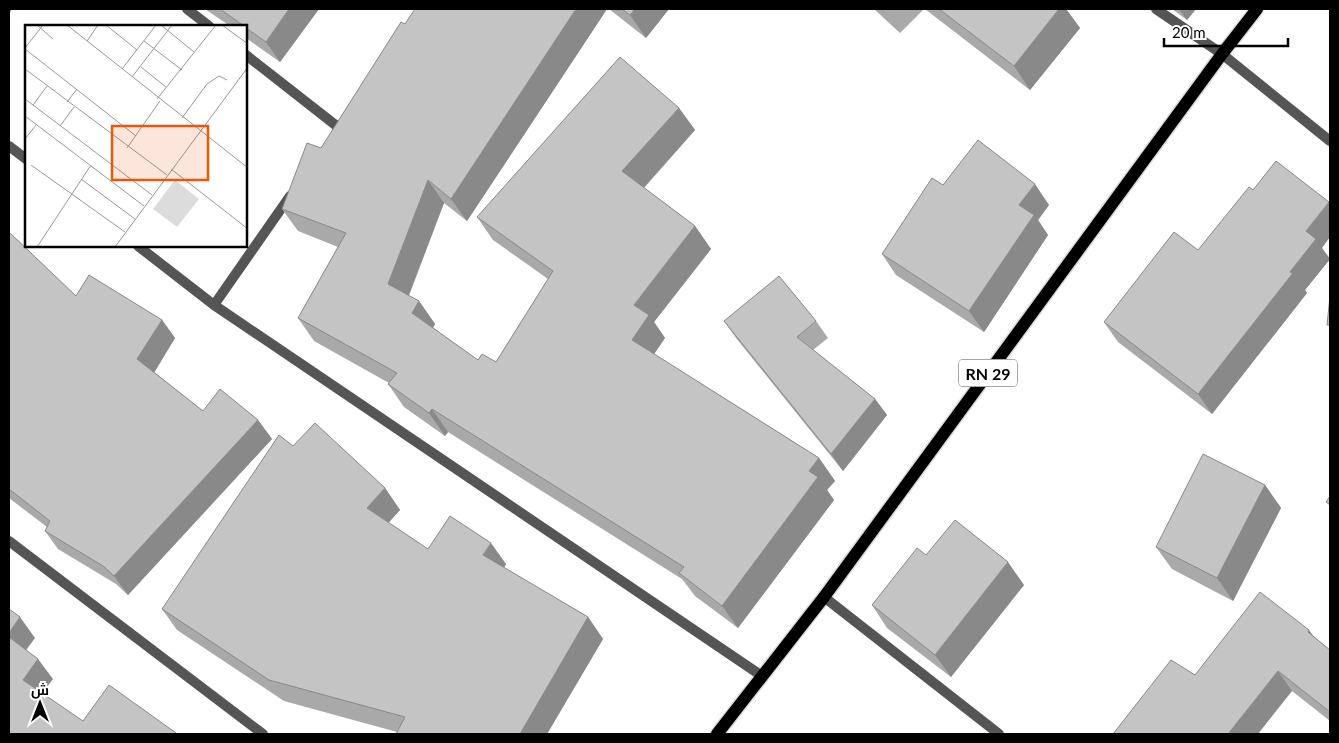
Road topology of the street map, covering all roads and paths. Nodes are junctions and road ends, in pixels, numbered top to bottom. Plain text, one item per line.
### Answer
1 (187, 9) edge
2 (1156, 9) edge
3 (1257, 9) edge
4 (208, 25) edge
5 (1222, 54) junction
6 (248, 57) edge
7 (338, 127) edge
8 (1330, 141) edge
9 (9, 146) edge
10 (25, 159) edge
11 (293, 192) edge
12 (141, 248) edge
13 (214, 305) junction
14 (9, 541) edge
15 (824, 597) junction
16 (762, 676) junction
17 (263, 734) edge
18 (717, 734) edge
19 (999, 734) edge

1 - 4 street
2 - 5 street
3 - 5 main road, RN 29
5 - 8 street
5 - 15 main road, RN 29
6 - 7 street
9 - 10 street
11 - 13 street
12 - 13 street
13 - 16 street
14 - 17 street
15 - 16 main road, RN 29
15 - 19 street
16 - 18 main road, RN 29

